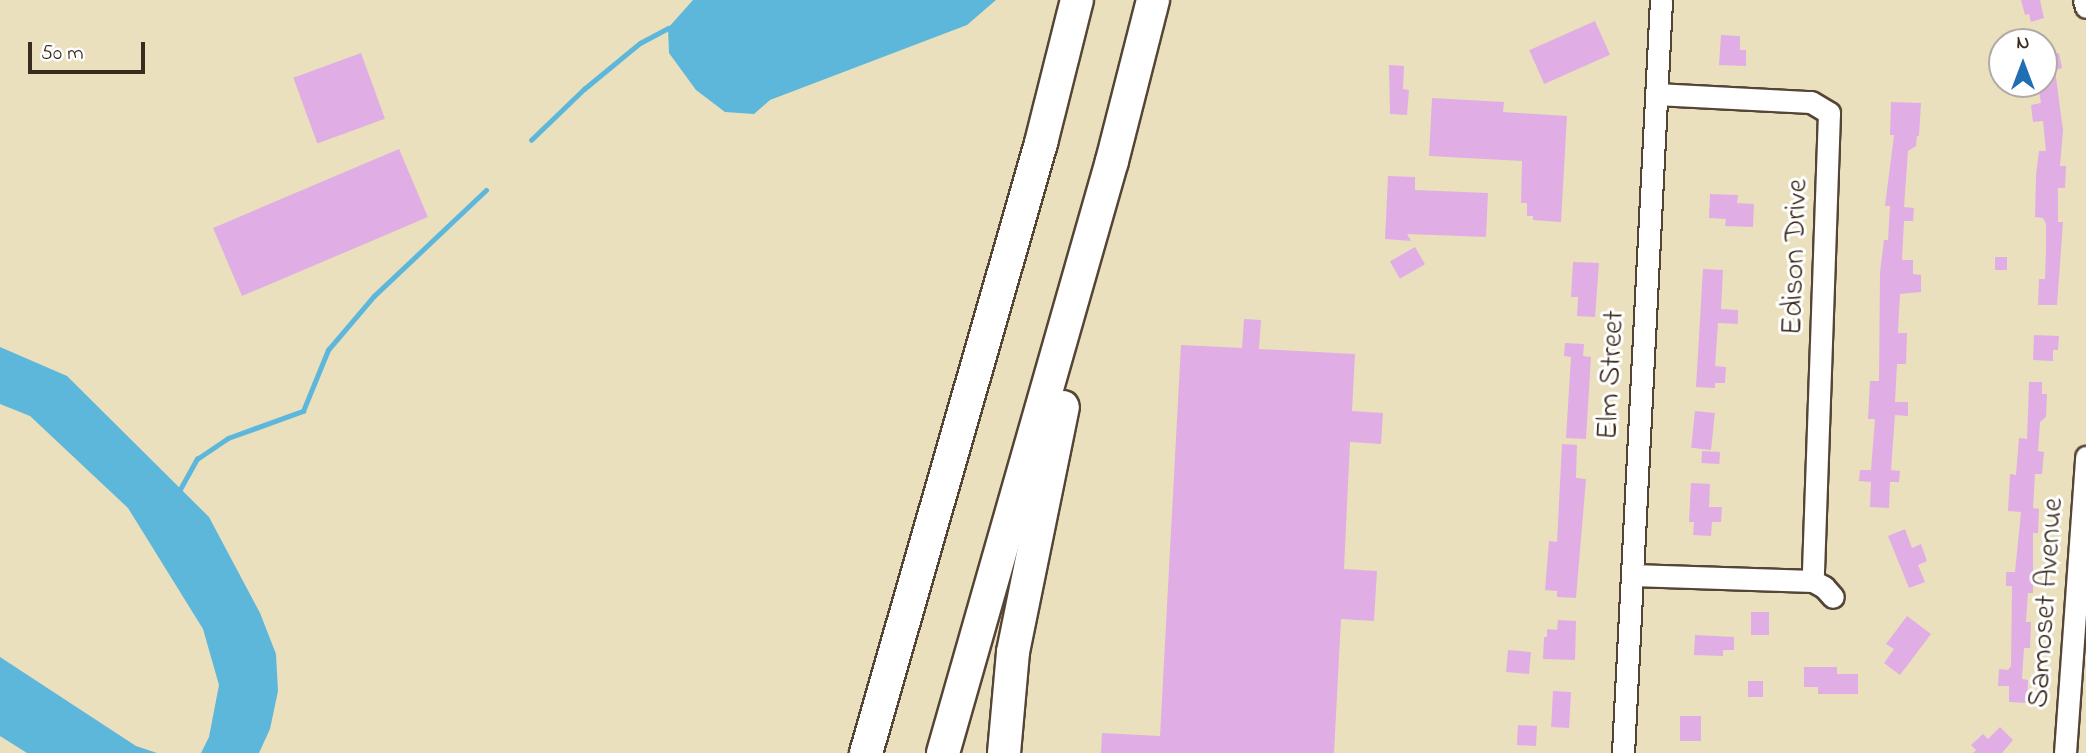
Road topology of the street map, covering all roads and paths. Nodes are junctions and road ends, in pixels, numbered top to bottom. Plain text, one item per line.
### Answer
1 (1077, 0) edge
2 (1153, 0) edge
3 (1661, 0) edge
4 (2084, 0) edge
5 (2086, 7) edge
6 (1656, 94) junction
7 (1102, 198) junction
8 (2086, 457) edge
9 (1632, 575) junction
10 (1813, 581) junction
11 (1833, 597) dead end
12 (890, 670) junction
13 (2086, 738) edge
14 (2062, 750) edge
15 (848, 753) edge
16 (866, 753) edge
17 (943, 753) edge
18 (1004, 753) edge
19 (1623, 753) edge

1 - 12 highway
2 - 7 highway
3 - 6 street, Elm Street
4 - 5 street
6 - 9 street, Elm Street
6 - 10 street, Edison Drive
7 - 17 highway
7 - 18 highway
8 - 14 street, Samoset Avenue
9 - 10 street
9 - 19 street, Elm Street
10 - 11 street
12 - 15 highway
12 - 16 highway
13 - 14 street

